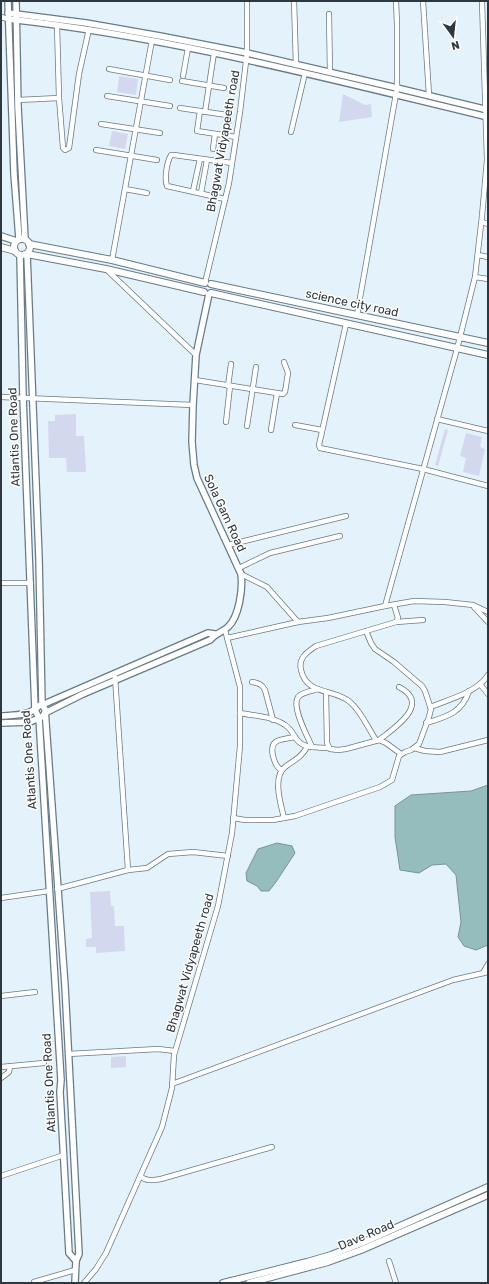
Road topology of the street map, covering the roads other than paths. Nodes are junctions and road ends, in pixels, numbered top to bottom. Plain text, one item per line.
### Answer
1 (8, 1) edge
2 (16, 1) edge
3 (247, 1) edge
4 (294, 1) edge
5 (396, 1) edge
6 (423, 1) edge
7 (482, 1) edge
8 (329, 14) dead end
9 (1, 16) edge
10 (8, 16) junction
11 (16, 17) junction
12 (57, 25) junction
13 (89, 29) junction
14 (482, 31) junction
15 (488, 32) edge
16 (152, 40) junction
17 (188, 48) junction
18 (214, 53) junction
19 (247, 56) junction
20 (296, 65) junction
21 (109, 68) dead end
22 (305, 73) junction
23 (330, 73) junction
24 (146, 75) junction
25 (170, 80) dead end
26 (209, 86) junction
27 (224, 88) dead end
28 (397, 88) junction
29 (396, 95) junction
30 (107, 96) dead end
31 (429, 96) junction
32 (59, 98) junction
33 (18, 100) junction
34 (141, 102) junction
35 (170, 106) dead end
36 (180, 108) dead end
37 (486, 110) edge
38 (200, 111) junction
39 (205, 112) junction
40 (487, 117) edge
41 (101, 124) dead end
42 (136, 129) junction
43 (291, 132) dead end
44 (160, 133) dead end
45 (215, 134) junction
46 (226, 136) junction
47 (236, 137) junction
48 (213, 149) dead end
49 (96, 150) dead end
50 (131, 156) junction
51 (200, 159) junction
52 (157, 160) dead end
53 (207, 160) junction
54 (488, 160) edge
55 (232, 163) junction
56 (125, 189) junction
57 (193, 192) junction
58 (147, 193) dead end
59 (201, 193) junction
60 (225, 199) junction
61 (482, 222) junction
62 (488, 224) edge
63 (1, 236) edge
64 (22, 241) junction
65 (1, 247) edge
66 (20, 253) junction
67 (478, 255) junction
68 (488, 257) edge
69 (112, 260) junction
70 (106, 269) junction
71 (475, 277) junction
72 (488, 279) edge
73 (208, 283) junction
74 (208, 293) junction
75 (357, 315) junction
76 (346, 324) junction
77 (460, 337) junction
78 (488, 343) edge
79 (457, 349) junction
80 (196, 355) junction
81 (488, 356) edge
82 (284, 362) dead end
83 (232, 364) dead end
84 (256, 367) dead end
85 (195, 380) junction
86 (229, 386) junction
87 (253, 390) junction
88 (276, 393) junction
89 (1, 397) edge
90 (23, 397) junction
91 (33, 397) junction
92 (193, 405) junction
93 (437, 419) junction
94 (226, 422) dead end
95 (295, 425) dead end
96 (248, 426) dead end
97 (271, 430) dead end
98 (322, 430) junction
99 (488, 431) edge
100 (423, 469) junction
101 (488, 486) edge
102 (346, 516) dead end
103 (340, 536) dead end
104 (228, 545) junction
105 (239, 568) junction
106 (241, 574) junction
107 (1, 583) edge
108 (31, 583) junction
109 (394, 605) junction
110 (473, 605) junction
111 (385, 606) junction
112 (488, 612) edge
113 (423, 620) dead end
114 (298, 622) junction
115 (396, 622) junction
116 (488, 622) edge
117 (225, 630) junction
118 (366, 631) junction
119 (215, 634) junction
120 (227, 638) junction
121 (115, 673) junction
122 (488, 675) edge
123 (115, 681) junction
124 (252, 682) dead end
125 (480, 684) junction
126 (399, 688) dead end
127 (318, 689) junction
128 (468, 691) junction
129 (326, 693) junction
130 (488, 694) edge
131 (42, 705) junction
132 (430, 707) junction
133 (35, 710) junction
134 (45, 713) junction
135 (240, 713) junction
136 (1, 716) edge
137 (38, 718) junction
138 (273, 720) junction
139 (1, 723) edge
140 (426, 724) junction
141 (295, 737) junction
142 (377, 740) junction
143 (488, 740) edge
144 (310, 747) junction
145 (328, 748) junction
146 (414, 748) junction
147 (401, 754) junction
148 (281, 770) junction
149 (233, 818) junction
150 (284, 818) junction
151 (228, 856) junction
152 (128, 870) junction
153 (58, 888) junction
154 (49, 891) junction
155 (1, 898) edge
156 (488, 964) edge
157 (485, 972) edge
158 (35, 992) dead end
159 (1, 996) edge
160 (175, 1051) junction
161 (68, 1054) junction
162 (44, 1063) dead end
163 (10, 1066) junction
164 (1, 1067) edge
165 (1, 1078) edge
166 (172, 1084) junction
167 (272, 1147) dead end
168 (64, 1155) junction
169 (1, 1176) edge
170 (140, 1176) junction
171 (488, 1187) edge
172 (488, 1195) edge
173 (76, 1261) junction
174 (390, 1261) dead end
175 (75, 1270) junction
176 (34, 1282) dead end
177 (75, 1283) edge
178 (84, 1283) edge
179 (223, 1283) edge
180 (252, 1283) edge
181 (396, 1283) edge

1 - 10 street
2 - 11 street
3 - 19 street, Bhagwat Vidyapeeth road
4 - 20 street
5 - 28 street
6 - 31 street
7 - 14 street
8 - 23 street
9 - 10 street
10 - 11 street
10 - 64 street
11 - 12 street
11 - 19 street
11 - 33 street
12 - 13 street
12 - 32 street
13 - 16 street
13 - 32 street
14 - 15 street
14 - 37 street
16 - 17 street
16 - 24 street
17 - 18 street
17 - 26 street
18 - 19 street
18 - 26 street
19 - 20 street
19 - 22 street
19 - 47 street, Bhagwat Vidyapeeth road
20 - 23 street
21 - 24 street
22 - 29 street
22 - 43 street
23 - 28 street
24 - 25 street
24 - 34 street
26 - 27 street
26 - 39 street
28 - 29 street
28 - 31 street
29 - 40 street
29 - 75 street
30 - 34 street
31 - 37 street
32 - 33 street
33 - 64 street
34 - 35 street
34 - 42 street
36 - 38 street
37 - 40 street
38 - 39 street
38 - 45 street
39 - 46 street
40 - 54 street
41 - 42 street
42 - 44 street
42 - 50 street
45 - 46 street
45 - 48 street
46 - 47 street
47 - 55 street, Bhagwat Vidyapeeth road
49 - 50 street
50 - 52 street
50 - 56 street
51 - 53 street
51 - 57 street
51 - 57 street
53 - 55 street
53 - 59 street
54 - 61 street
55 - 60 street, Bhagwat Vidyapeeth road
56 - 58 street
56 - 69 street
57 - 59 street
59 - 60 street
60 - 73 street, Bhagwat Vidyapeeth road
61 - 62 street
61 - 67 street
63 - 64 main road, science city road
64 - 66 main road
64 - 66 main road
64 - 69 main road, science city road
65 - 66 main road
66 - 70 main road
66 - 90 street, Atlantis One Road
66 - 91 street, Atlantis One Road
67 - 68 street
67 - 71 street
69 - 73 main road, science city road
70 - 74 main road
70 - 80 street
71 - 72 street
71 - 77 street
73 - 74 main road
73 - 74 main road
73 - 75 main road, science city road
74 - 76 main road
74 - 80 street, Sola Gam Road
75 - 77 main road, science city road
76 - 79 main road
76 - 98 street
77 - 78 main road, science city road
77 - 79 street
79 - 81 main road
79 - 93 street
80 - 85 street, Sola Gam Road
82 - 88 street
83 - 86 street
84 - 87 street
85 - 86 street
85 - 92 street, Sola Gam Road
86 - 87 street
86 - 94 street
87 - 88 street
87 - 96 street
88 - 97 street
89 - 90 street
90 - 91 street
90 - 108 street, Atlantis One Road
91 - 92 street
91 - 131 street, Atlantis One Road
92 - 104 street, Sola Gam Road
93 - 99 street
93 - 100 street
95 - 98 street
98 - 100 street
100 - 101 street
100 - 111 street
102 - 104 street
103 - 105 street
104 - 105 street, Sola Gam Road
105 - 106 street, Sola Gam Road
106 - 114 street
106 - 117 street, Sola Gam Road
107 - 108 street
108 - 133 street, Atlantis One Road
109 - 110 street
109 - 111 street
109 - 115 street
110 - 112 street
110 - 116 street
111 - 114 street
113 - 115 street
114 - 120 street
115 - 118 street
117 - 119 street
117 - 120 street, Bhagwat Vidyapeeth road
118 - 127 street
118 - 132 street
119 - 121 street
119 - 123 street
120 - 135 street, Bhagwat Vidyapeeth road
121 - 123 street
121 - 131 street
122 - 125 street
123 - 134 street
123 - 152 street
124 - 138 street
125 - 128 street
125 - 130 street
126 - 142 street
127 - 129 street
127 - 144 street
128 - 132 street
128 - 140 street
129 - 142 street
129 - 145 street
131 - 133 street
131 - 134 street, Atlantis One Road
132 - 140 street
133 - 136 street
133 - 137 street, Atlantis One Road
134 - 137 street
134 - 153 street, Atlantis One Road
135 - 138 street
135 - 149 street, Bhagwat Vidyapeeth road
137 - 139 street
137 - 154 street, Atlantis One Road
138 - 141 street
140 - 146 street
141 - 144 street
141 - 148 street
142 - 145 street
142 - 147 street
143 - 146 street
144 - 145 street
144 - 148 street
146 - 147 street
147 - 150 street
148 - 150 street
149 - 150 street
149 - 151 street, Bhagwat Vidyapeeth road
151 - 152 street
151 - 160 street, Bhagwat Vidyapeeth road
152 - 153 street
153 - 161 street, Atlantis One Road
154 - 155 street
154 - 168 street, Atlantis One Road
156 - 157 street
157 - 166 street
158 - 159 street
160 - 161 street
160 - 166 street, Bhagwat Vidyapeeth road
161 - 173 street, Atlantis One Road
162 - 163 street
163 - 164 street
163 - 165 street
166 - 170 street, Bhagwat Vidyapeeth road
167 - 170 street
168 - 169 street
168 - 173 street, Atlantis One Road
170 - 178 street, Bhagwat Vidyapeeth road
171 - 179 main road
172 - 180 main road, Dave Road
173 - 175 street, Atlantis One Road
174 - 181 street
175 - 176 street
175 - 177 street, Atlantis One Road

